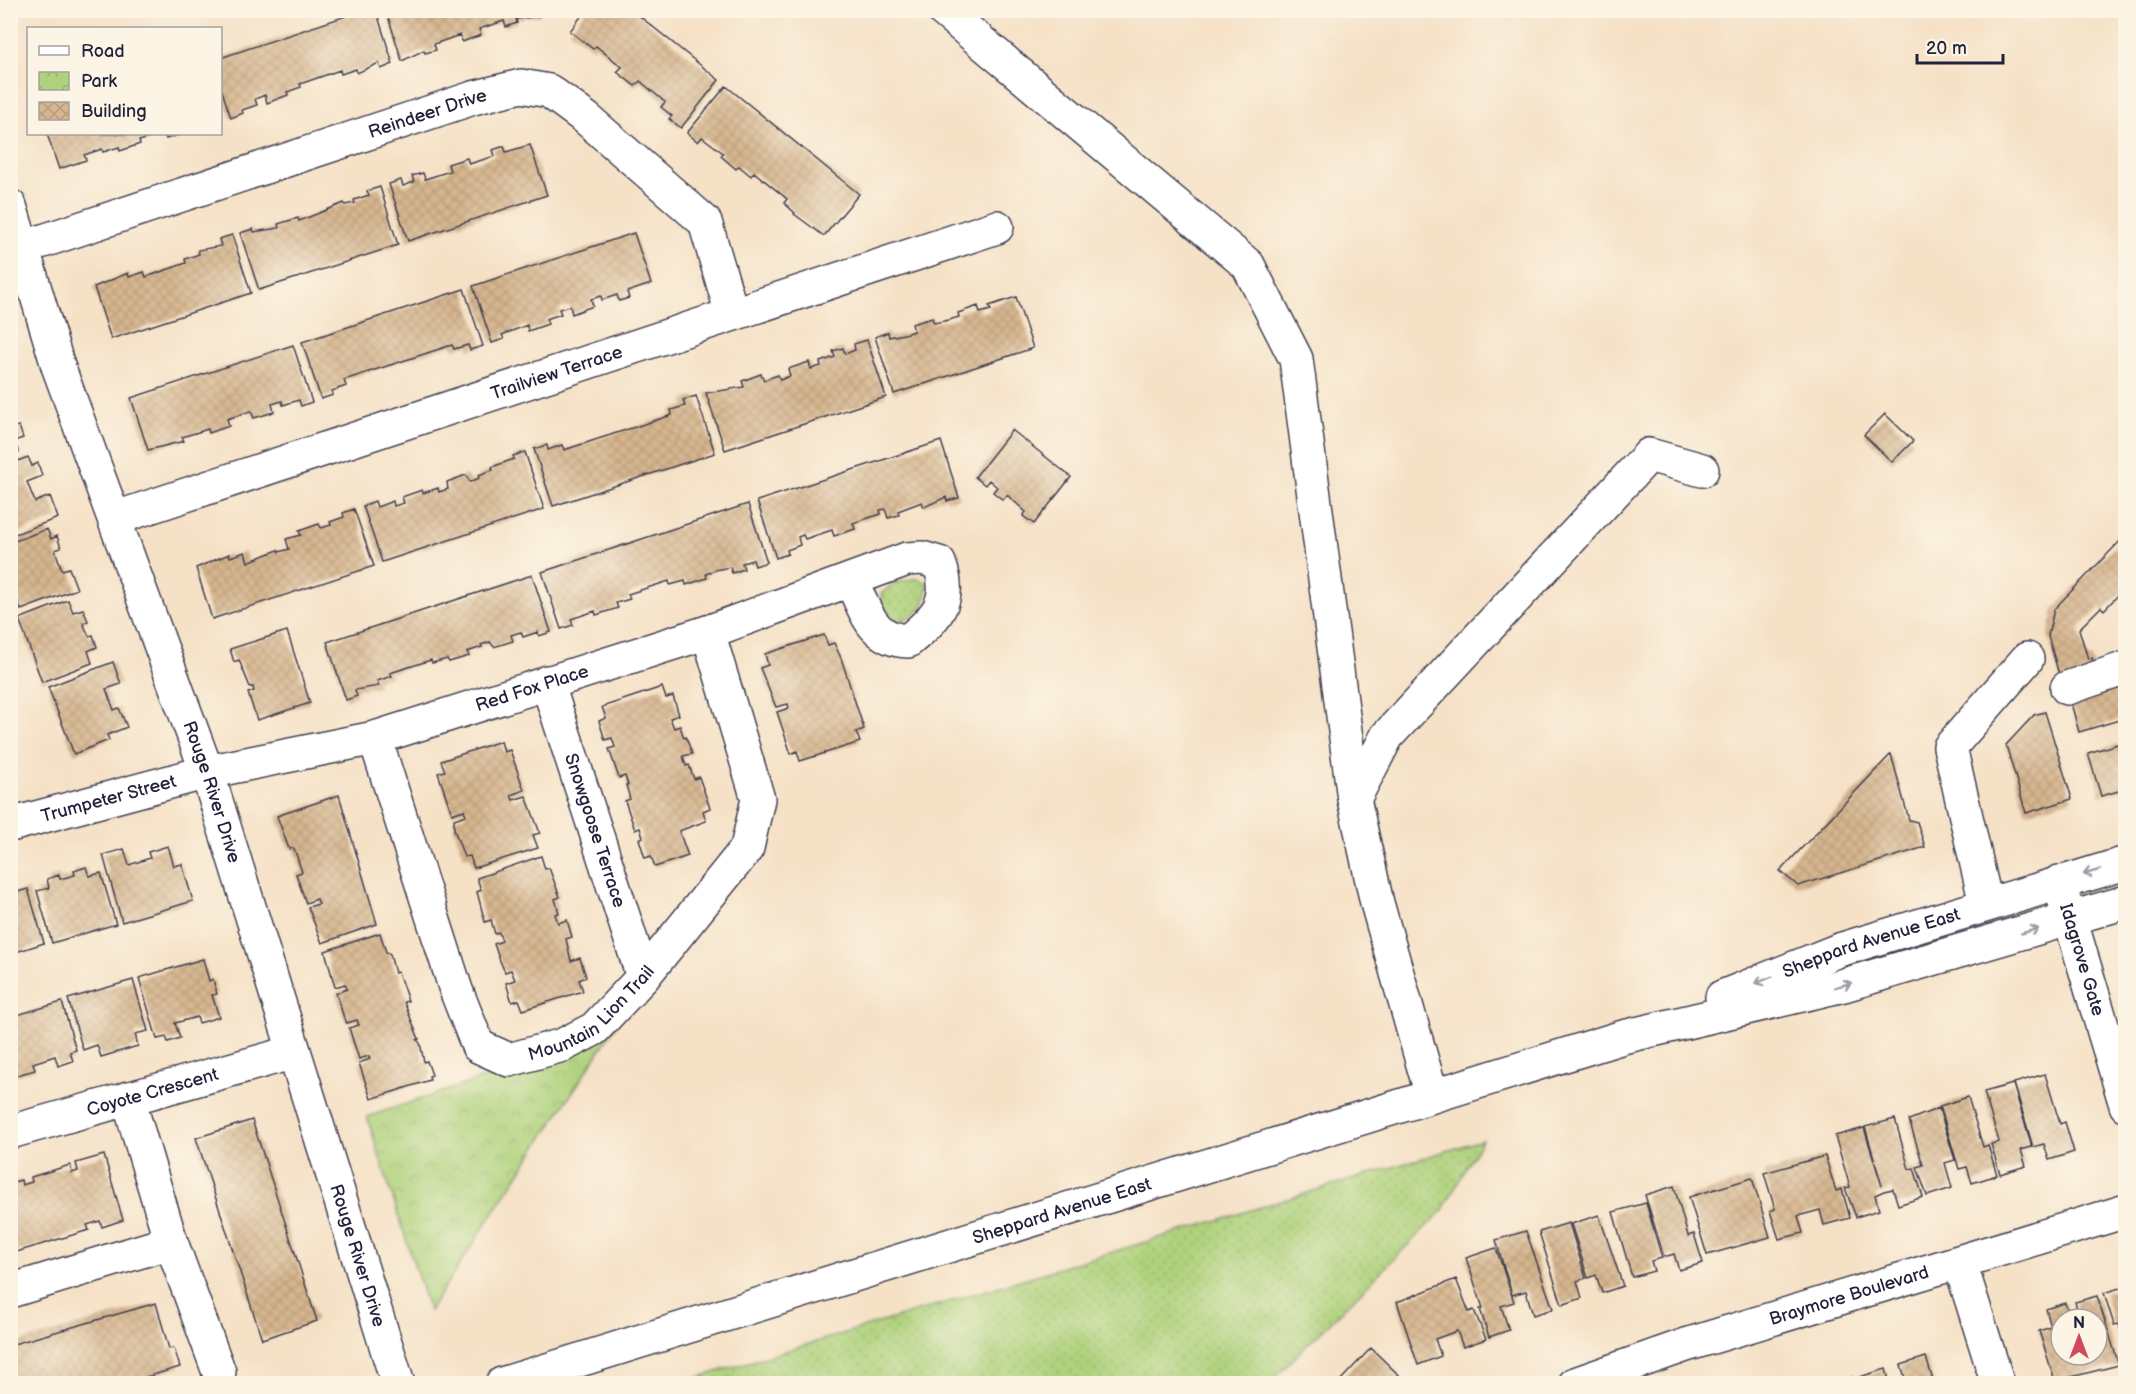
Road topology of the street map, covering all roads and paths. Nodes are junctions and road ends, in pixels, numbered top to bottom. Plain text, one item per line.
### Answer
1 (943, 10) edge
2 (10, 206) edge
3 (997, 227) dead end
4 (25, 247) junction
5 (732, 314) junction
6 (1702, 470) dead end
7 (116, 518) junction
8 (851, 581) dead end
9 (708, 632) junction
10 (2027, 659) dead end
11 (2126, 668) edge
12 (547, 682) junction
13 (2067, 688) dead end
14 (375, 738) junction
15 (207, 771) junction
16 (1354, 799) junction
17 (10, 825) edge
18 (2126, 863) edge
19 (2059, 882) junction
20 (2126, 902) edge
21 (1986, 904) junction
22 (2070, 919) junction
23 (643, 977) junction
24 (1623, 1037) junction
25 (294, 1052) junction
26 (1432, 1096) junction
27 (128, 1098) junction
28 (2126, 1106) edge
29 (10, 1132) edge
30 (2126, 1212) edge
31 (171, 1242) junction
32 (1960, 1263) junction
33 (10, 1291) edge
34 (219, 1372) dead end
35 (398, 1383) edge
36 (502, 1383) edge
37 (1575, 1383) edge
38 (1998, 1383) edge

1 - 16 street
2 - 4 street, Rouge River Drive
3 - 5 street, Trailview Terrace
4 - 5 street, Reindeer Drive
4 - 7 street, Rouge River Drive
5 - 7 street, Trailview Terrace
6 - 16 street
7 - 15 street, Rouge River Drive
8 - 9 street, Red Fox Place
9 - 12 street, Red Fox Place
9 - 23 street, Mountain Lion Trail
10 - 21 street
11 - 13 street
12 - 14 street, Red Fox Place
12 - 23 street, Snowgoose Terrace
14 - 15 street, Red Fox Place
14 - 23 street, Mountain Lion Trail
15 - 17 street, Trumpeter Street
15 - 25 street, Rouge River Drive
16 - 26 street
18 -> 19 street, Sheppard Avenue East
19 - 21 street, Sheppard Avenue East
19 - 22 street, Idagrove Gate
20 - 22 street, Sheppard Avenue East
21 -> 24 street, Sheppard Avenue East
24 -> 22 street, Sheppard Avenue East
22 - 28 street, Idagrove Gate
24 - 26 street, Sheppard Avenue East
25 - 27 street, Coyote Crescent
25 - 35 street, Rouge River Drive
26 - 36 street, Sheppard Avenue East
27 - 29 street, Coyote Crescent
27 - 31 street
30 - 32 street, Braymore Boulevard
31 - 33 street
31 - 34 street
32 - 37 street, Braymore Boulevard
32 - 38 street

